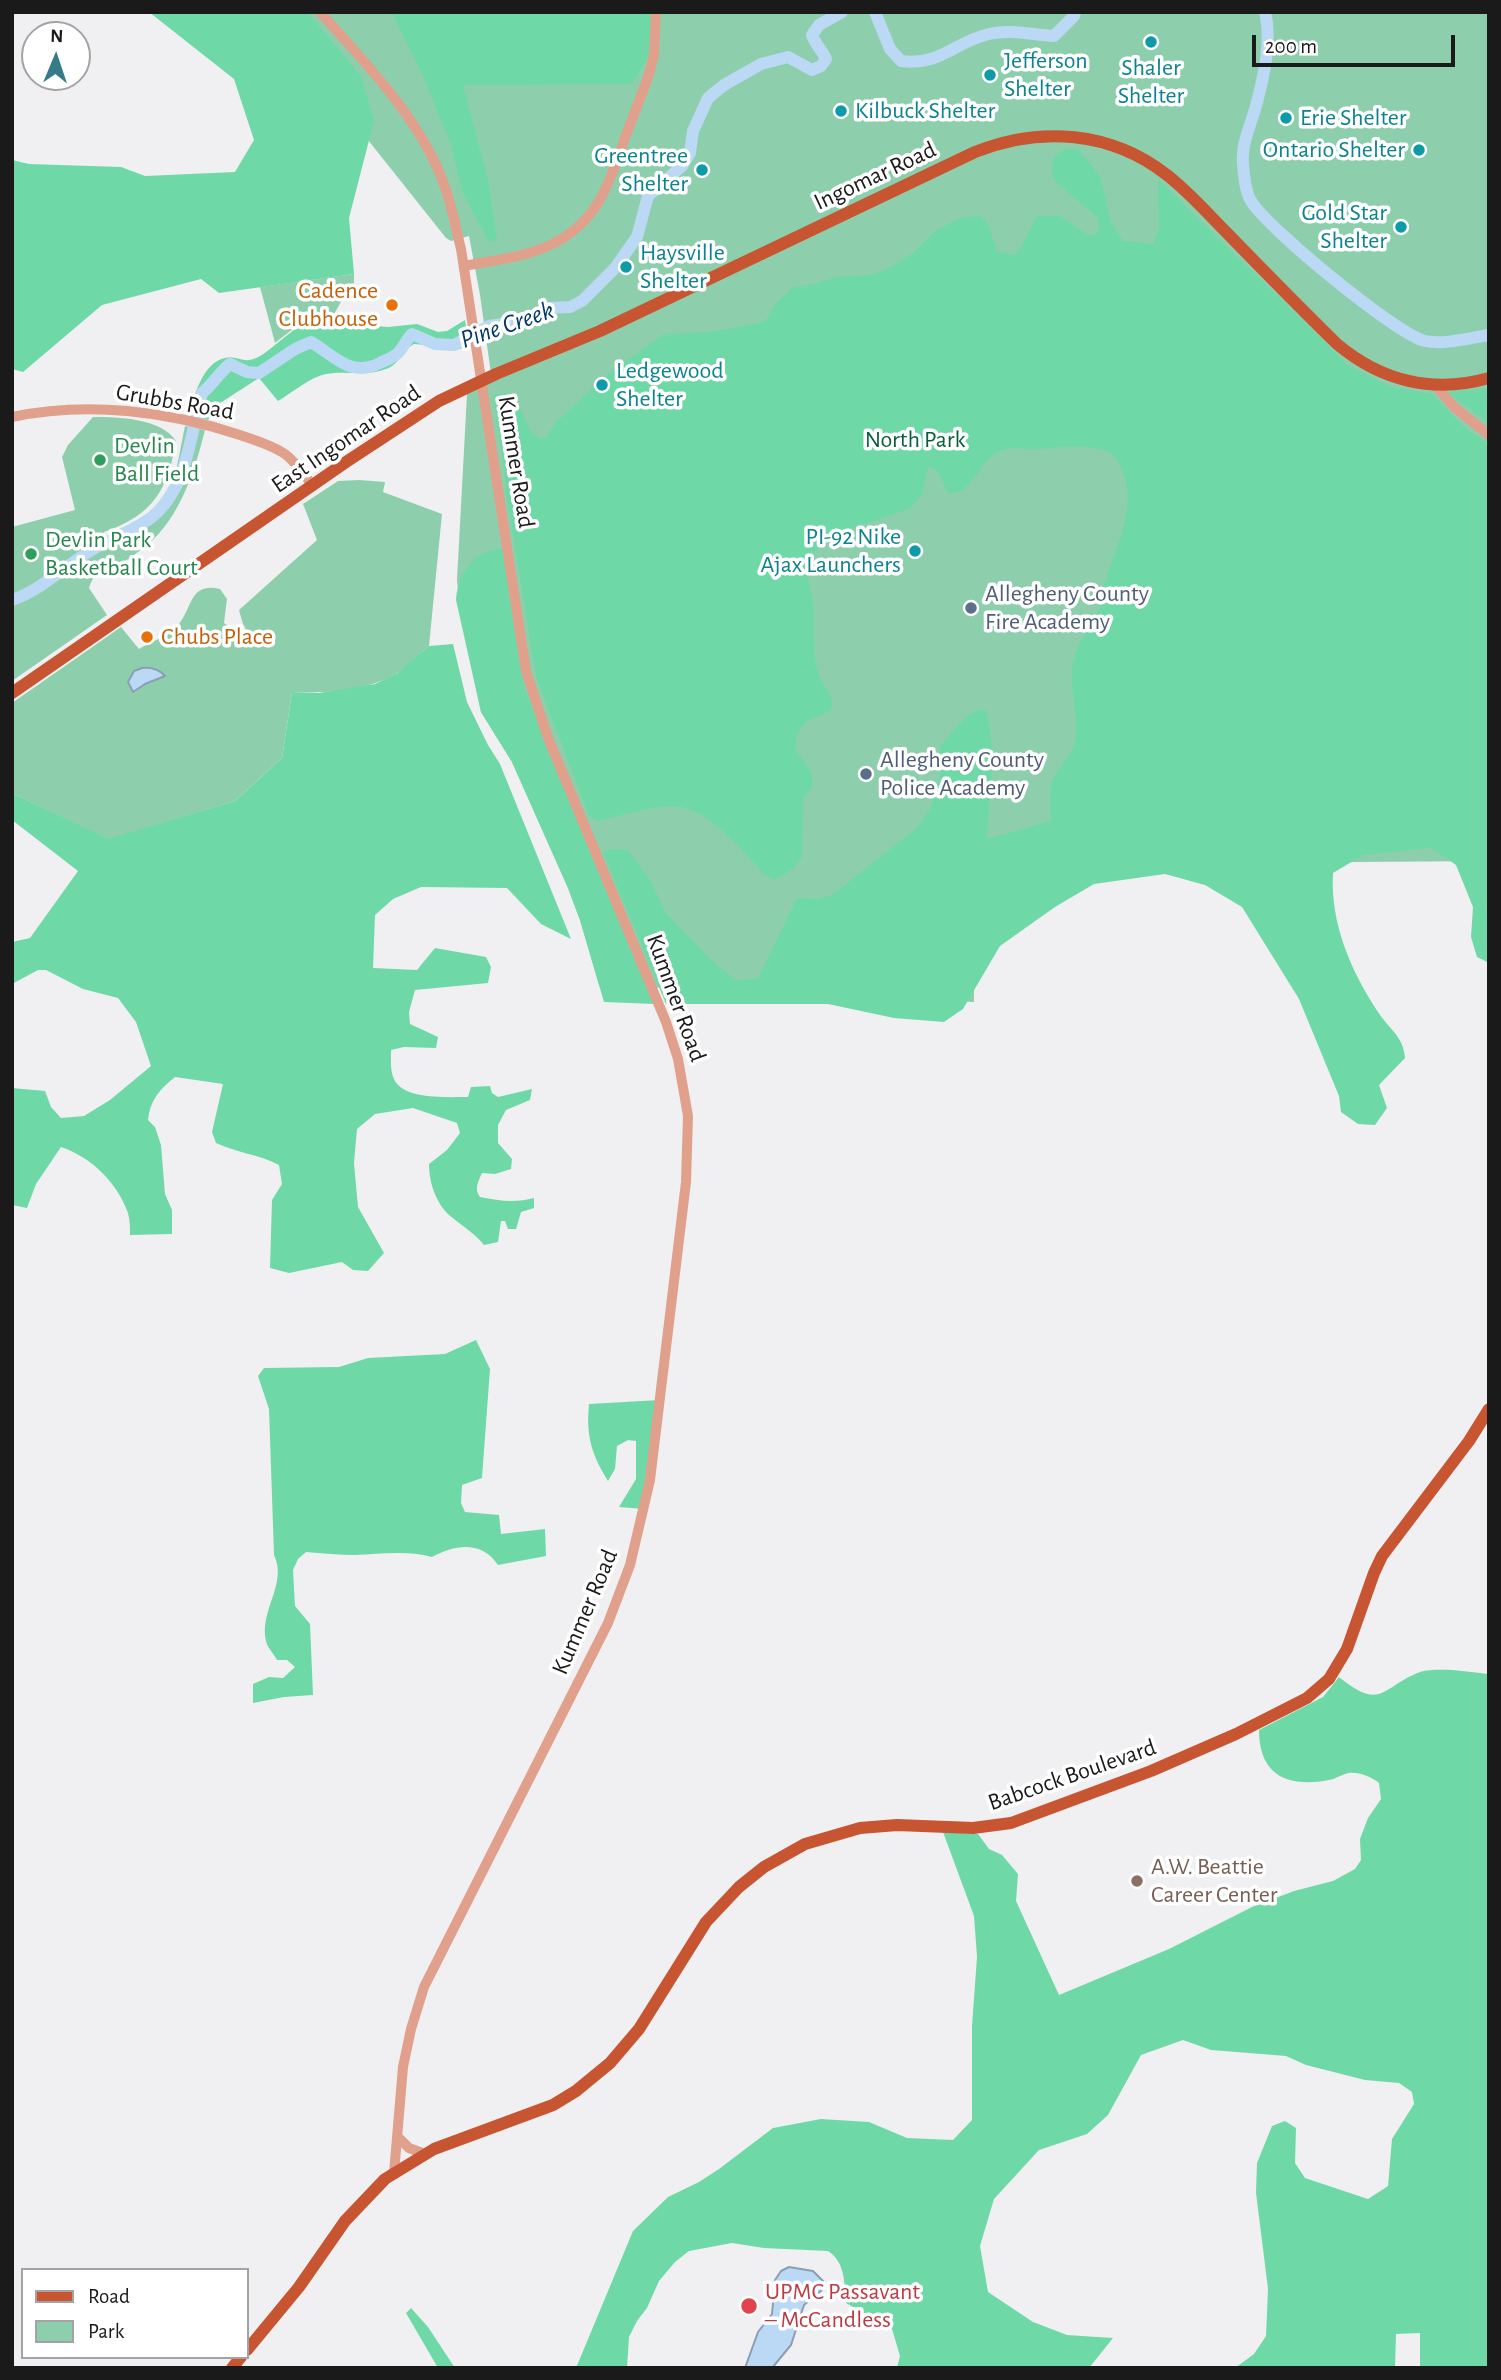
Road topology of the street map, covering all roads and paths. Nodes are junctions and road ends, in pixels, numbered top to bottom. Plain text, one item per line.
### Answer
1 (320, 12) edge
2 (656, 12) edge
3 (464, 266) junction
4 (1489, 378) edge
5 (482, 380) junction
6 (1436, 386) junction
7 (12, 417) edge
8 (1489, 435) edge
9 (313, 486) junction
10 (12, 694) edge
11 (1489, 1409) edge
12 (398, 2137) junction
13 (425, 2154) junction
14 (394, 2173) junction
15 (248, 2349) edge

1 - 3 street, Kummer Road
2 - 3 street
3 - 5 street, Kummer Road
4 - 6 main road
5 - 6 main road, Ingomar Road
5 - 9 main road, East Ingomar Road
5 - 12 street, Kummer Road
6 - 8 street
7 - 9 street, Grubbs Road
9 - 10 main road, East Ingomar Road
11 - 13 main road, Babcock Boulevard
12 - 13 street
12 - 14 street, Kummer Road
13 - 14 main road, Babcock Boulevard
14 - 15 main road, Babcock Boulevard

